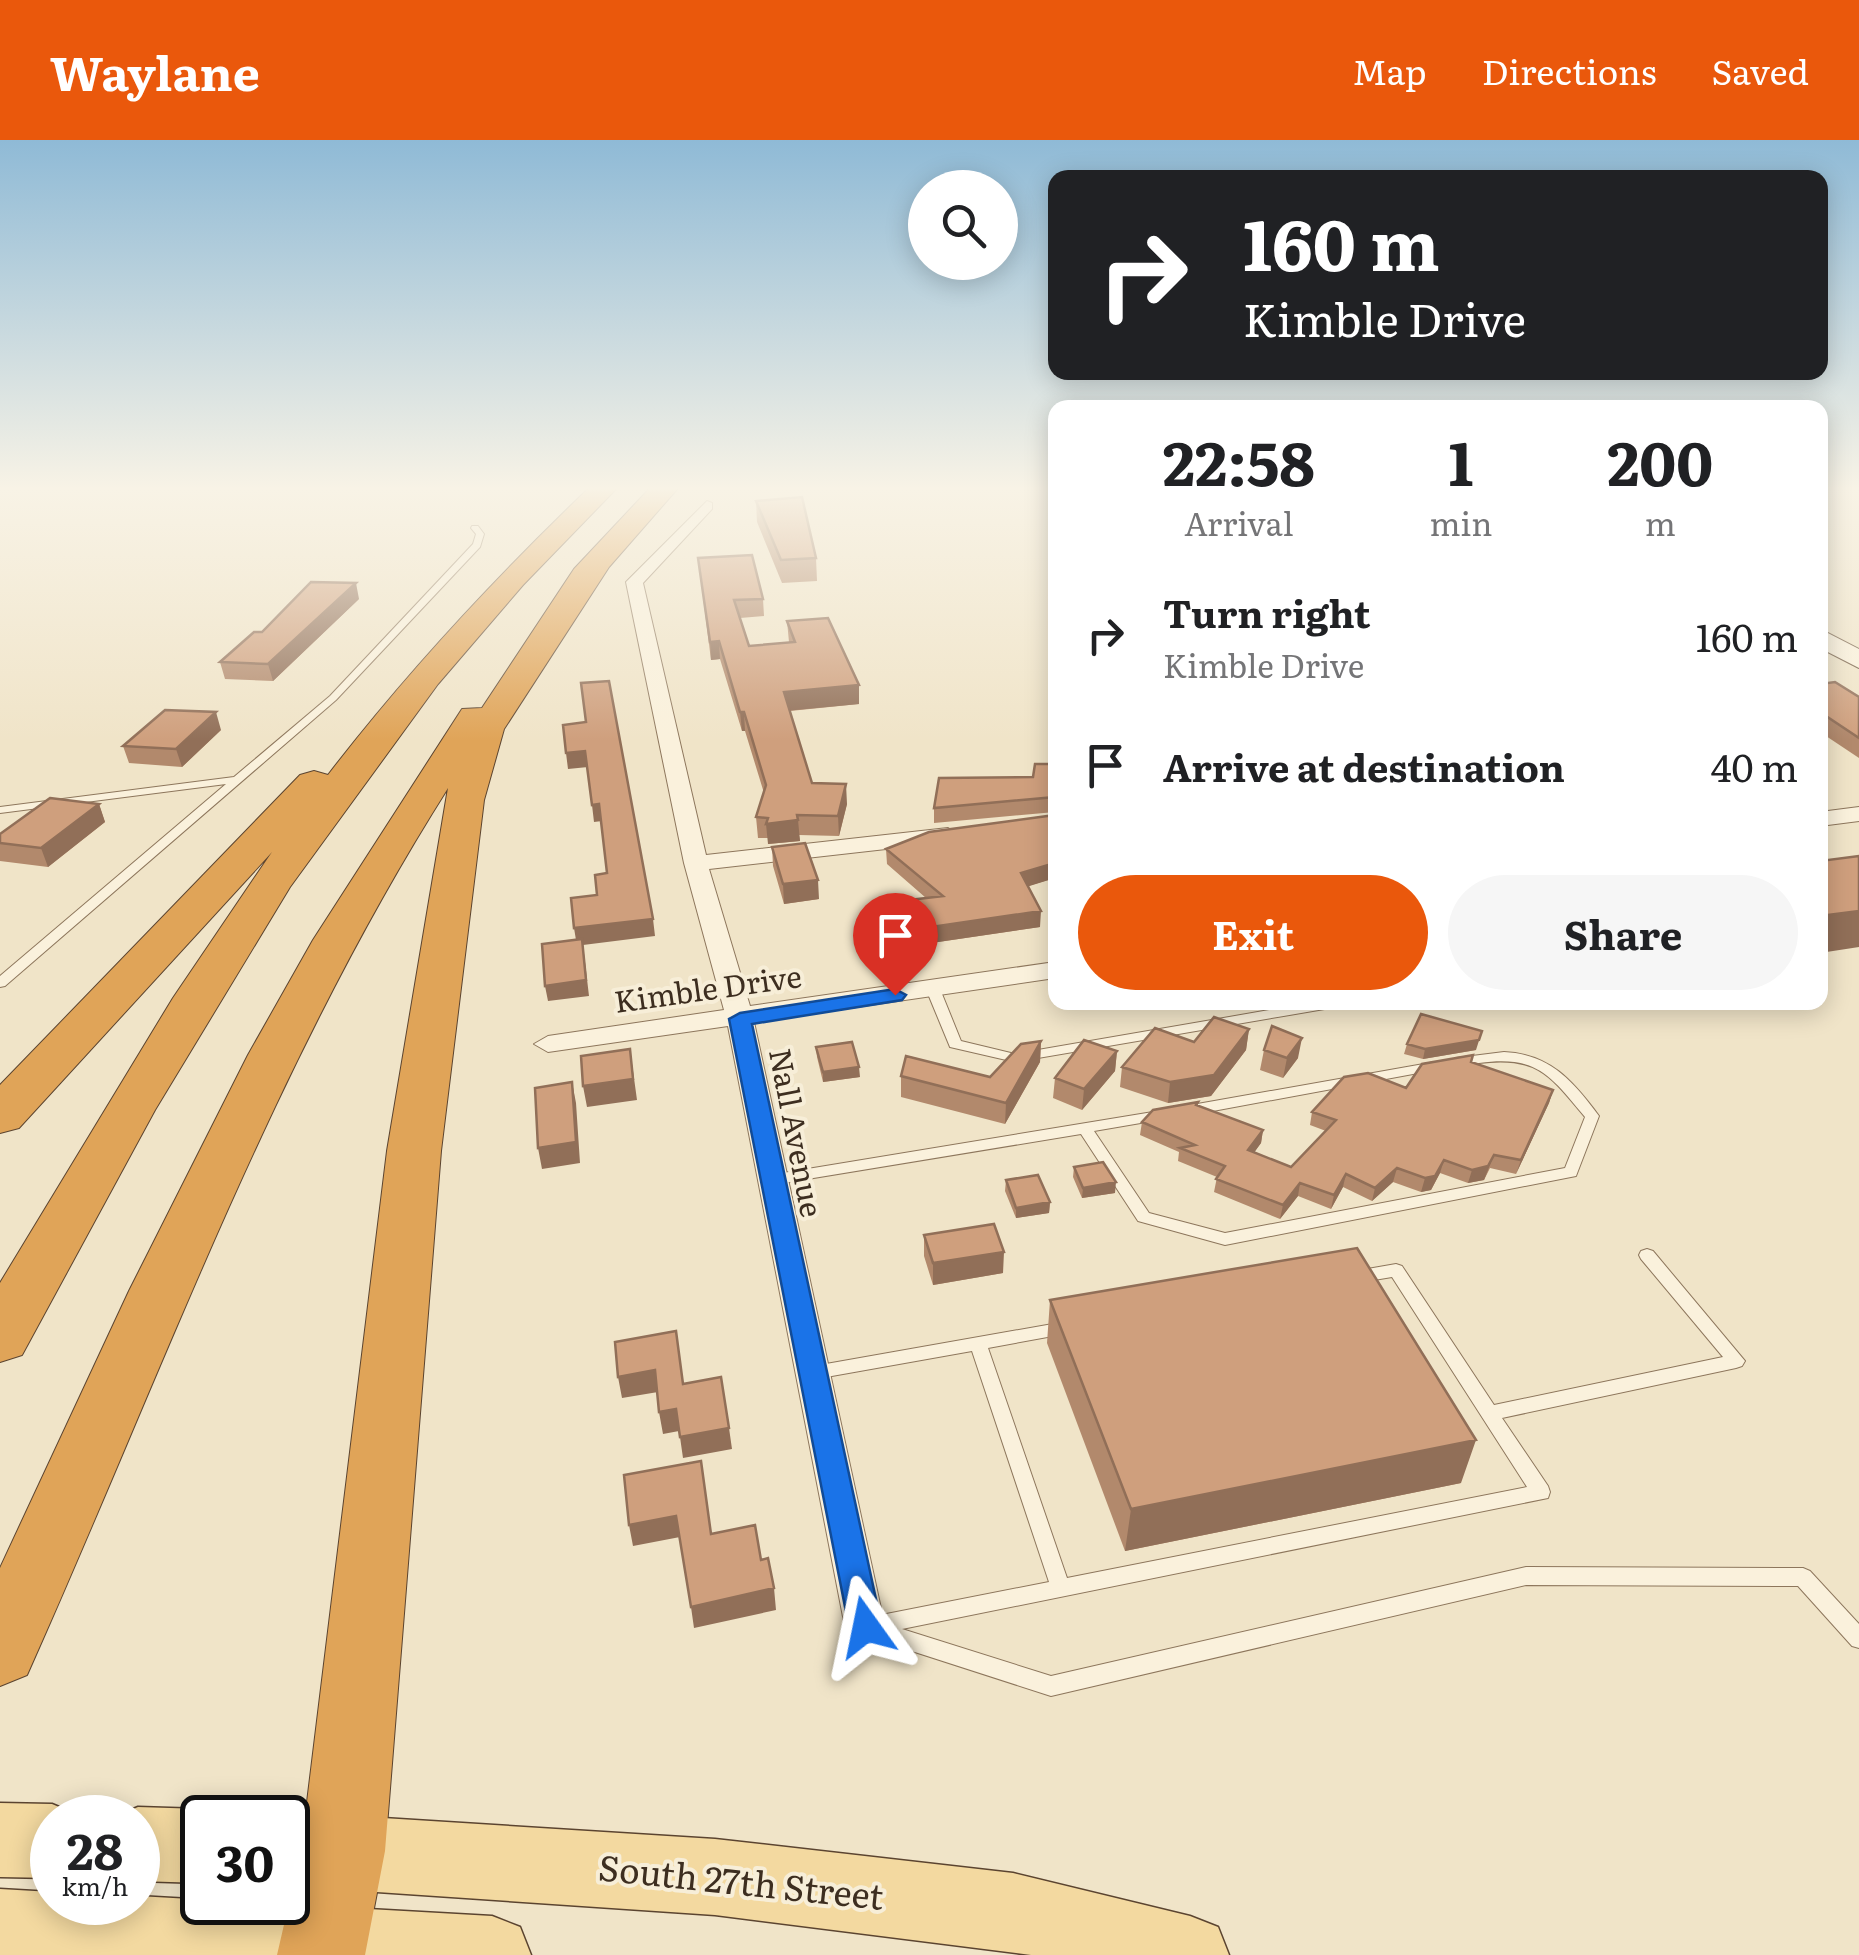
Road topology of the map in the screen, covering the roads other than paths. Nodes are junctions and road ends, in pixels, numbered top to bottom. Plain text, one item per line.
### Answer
1 (452, 572) edge
2 (521, 572) edge
3 (587, 572) edge
4 (591, 572) edge
5 (644, 572) edge
6 (1828, 642) edge
7 (1859, 660) edge
8 (411, 698) junction
9 (234, 780) junction
10 (0, 810) edge
11 (1859, 814) edge
12 (1828, 818) edge
13 (979, 831) edge
14 (696, 863) junction
15 (1048, 971) edge
16 (0, 983) edge
17 (933, 989) junction
18 (1295, 1010) edge
19 (740, 1019) junction
20 (548, 1044) dead end
21 (0, 1116) edge
22 (1084, 1129) junction
23 (770, 1180) junction
24 (1646, 1254) dead end
25 (1339, 1280) edge
26 (1092, 1323) edge
27 (0, 1338) edge
28 (978, 1343) junction
29 (812, 1372) junction
30 (1490, 1413) junction
31 (1060, 1588) junction
32 (866, 1627) junction
33 (1859, 1639) edge
34 (0, 1650) edge
35 (0, 1840) edge
36 (30, 1841) edge
37 (315, 1850) edge
38 (26, 1930) edge
39 (321, 1952) edge
40 (492, 1955) edge
41 (1190, 1955) edge

1 - 9 lane
2 - 8 highway
3 - 34 highway
4 - 37 highway
5 - 14 street, Nall Avenue
6 - 7 main road
8 - 21 highway
8 - 27 highway
9 - 10 lane
9 - 16 lane
11 - 12 street
13 - 14 street
14 - 19 street, Nall Avenue
15 - 17 street, Kimble Drive
17 - 18 lane
17 - 19 street, Kimble Drive
19 - 20 street, Kimble Drive
19 - 23 street, Nall Avenue
22 - 22 lane
22 - 23 lane
23 - 29 street, Nall Avenue
24 - 30 lane
25 - 30 lane
26 - 28 lane
28 - 29 lane
28 - 31 lane
29 - 32 street, Nall Avenue
30 - 31 lane
31 - 32 lane
32 - 33 lane
35 - 36 main road
37 - 39 highway
37 - 41 main road, South 27th Street
38 - 39 main road
39 - 40 main road

